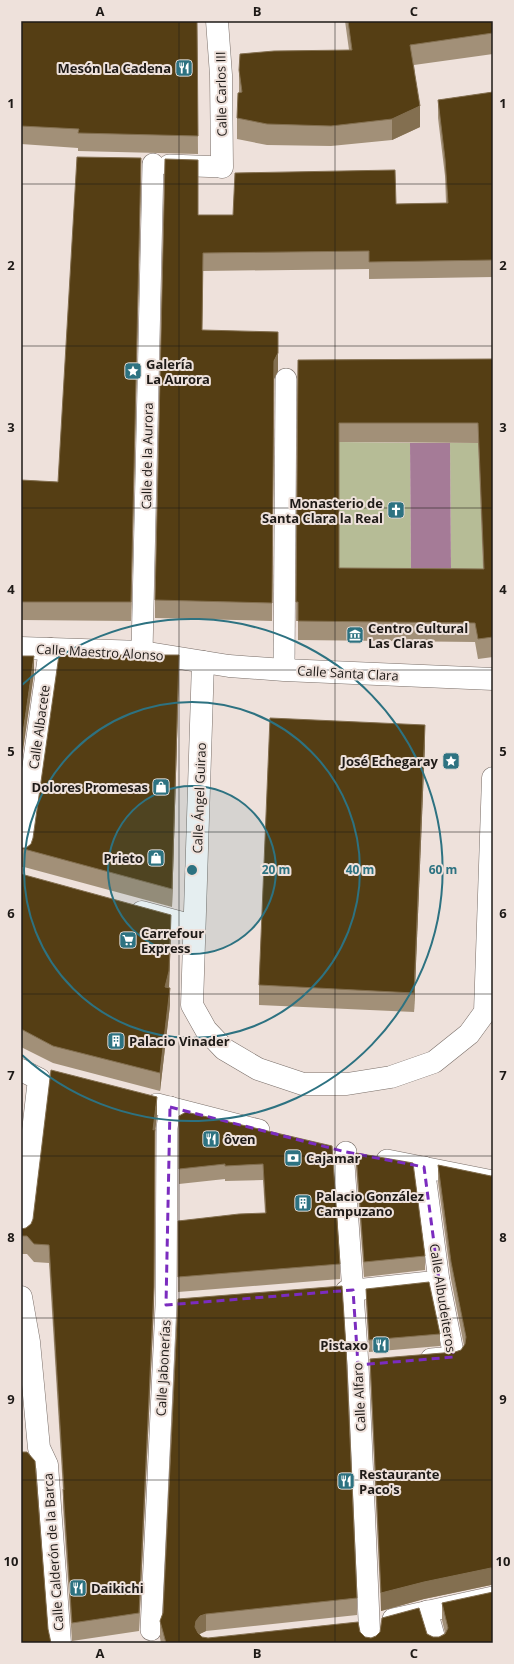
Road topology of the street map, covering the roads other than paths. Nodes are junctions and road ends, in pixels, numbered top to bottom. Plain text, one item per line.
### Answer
1 (217, 21) edge
2 (130, 163) edge
3 (153, 164) junction
4 (222, 167) joint
5 (286, 379) dead end
6 (21, 648) edge
7 (50, 648) junction
8 (142, 652) junction
9 (203, 662) junction
10 (284, 670) junction
11 (493, 679) edge
12 (493, 778) edge
13 (21, 854) edge
14 (491, 879) edge
15 (127, 908) edge
16 (194, 926) junction
17 (40, 1075) edge
18 (135, 1098) edge
19 (170, 1107) junction
20 (278, 1134) edge
21 (424, 1167) junction
22 (493, 1181) edge
23 (21, 1235) edge
24 (439, 1281) junction
25 (353, 1290) junction
26 (329, 1292) edge
27 (22, 1303) edge
28 (410, 1361) edge
29 (380, 1363) edge
30 (358, 1365) junction
31 (30, 1448) edge
32 (493, 1597) edge
33 (427, 1611) junction
34 (152, 1630) dead end
35 (364, 1632) edge
36 (60, 1643) edge
37 (436, 1643) edge

1 - 4 street, Calle Carlos III
2 - 3 street
3 - 4 street
3 - 8 street, Calle de la Aurora
5 - 10 street
6 - 7 street, Calle Maestro Alonso
7 - 8 street, Calle Maestro Alonso
7 - 13 street, Calle Albacete
8 - 9 street, Calle Maestro Alonso
9 - 10 street, Calle Santa Clara
9 - 16 street, Calle Ángel Guirao
10 - 11 street, Calle Santa Clara
12 - 14 street
14 - 16 street, Calle Ángel Guirao
15 - 16 street
17 - 23 street
18 - 19 street
19 - 20 street
19 - 34 street, Calle Jabonerías
21 - 22 street
21 - 24 street, Calle Albudeiteros
21 - 25 street, Calle Alfaro
24 - 25 street
24 - 28 street, Calle Albudeiteros
25 - 26 street
25 - 30 street, Calle Alfaro
27 - 31 street, Calle Calderón de la Barca
29 - 30 street
30 - 35 street, Calle Alfaro
31 - 36 street, Calle Calderón de la Barca
32 - 33 street
33 - 35 street
33 - 37 street

